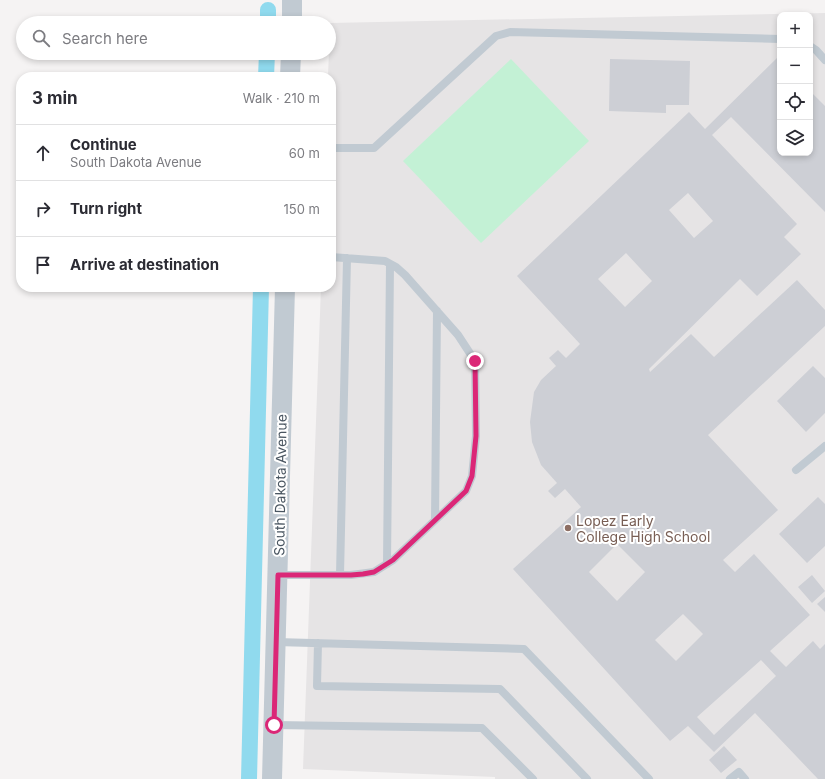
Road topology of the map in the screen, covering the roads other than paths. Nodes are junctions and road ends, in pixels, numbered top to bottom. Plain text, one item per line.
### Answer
1 (292, 0) edge
2 (292, 16) edge
3 (777, 39) edge
4 (813, 48) edge
5 (291, 60) edge
6 (825, 60) edge
7 (290, 72) edge
8 (336, 148) edge
9 (336, 257) edge
10 (347, 258) junction
11 (390, 264) junction
12 (285, 292) edge
13 (437, 311) junction
14 (825, 446) edge
15 (796, 470) dead end
16 (435, 520) junction
17 (387, 564) junction
18 (278, 575) junction
19 (340, 575) junction
20 (276, 642) junction
21 (318, 643) junction
22 (274, 725) junction
23 (272, 779) edge
24 (533, 779) edge
25 (587, 779) edge
26 (649, 779) edge
27 (730, 779) edge
28 (745, 779) edge

1 - 2 street
3 - 8 lane
4 - 6 lane
5 - 7 street
9 - 10 lane
10 - 11 lane
10 - 19 lane
11 - 13 lane
11 - 17 lane
12 - 18 street, South Dakota Avenue
13 - 16 lane
13 - 16 lane
14 - 15 lane
16 - 17 lane
17 - 19 lane
18 - 19 lane
18 - 20 street, South Dakota Avenue
20 - 21 lane
20 - 22 street, South Dakota Avenue
21 - 25 lane
21 - 26 lane
22 - 23 street, South Dakota Avenue
22 - 24 lane
27 - 28 lane

